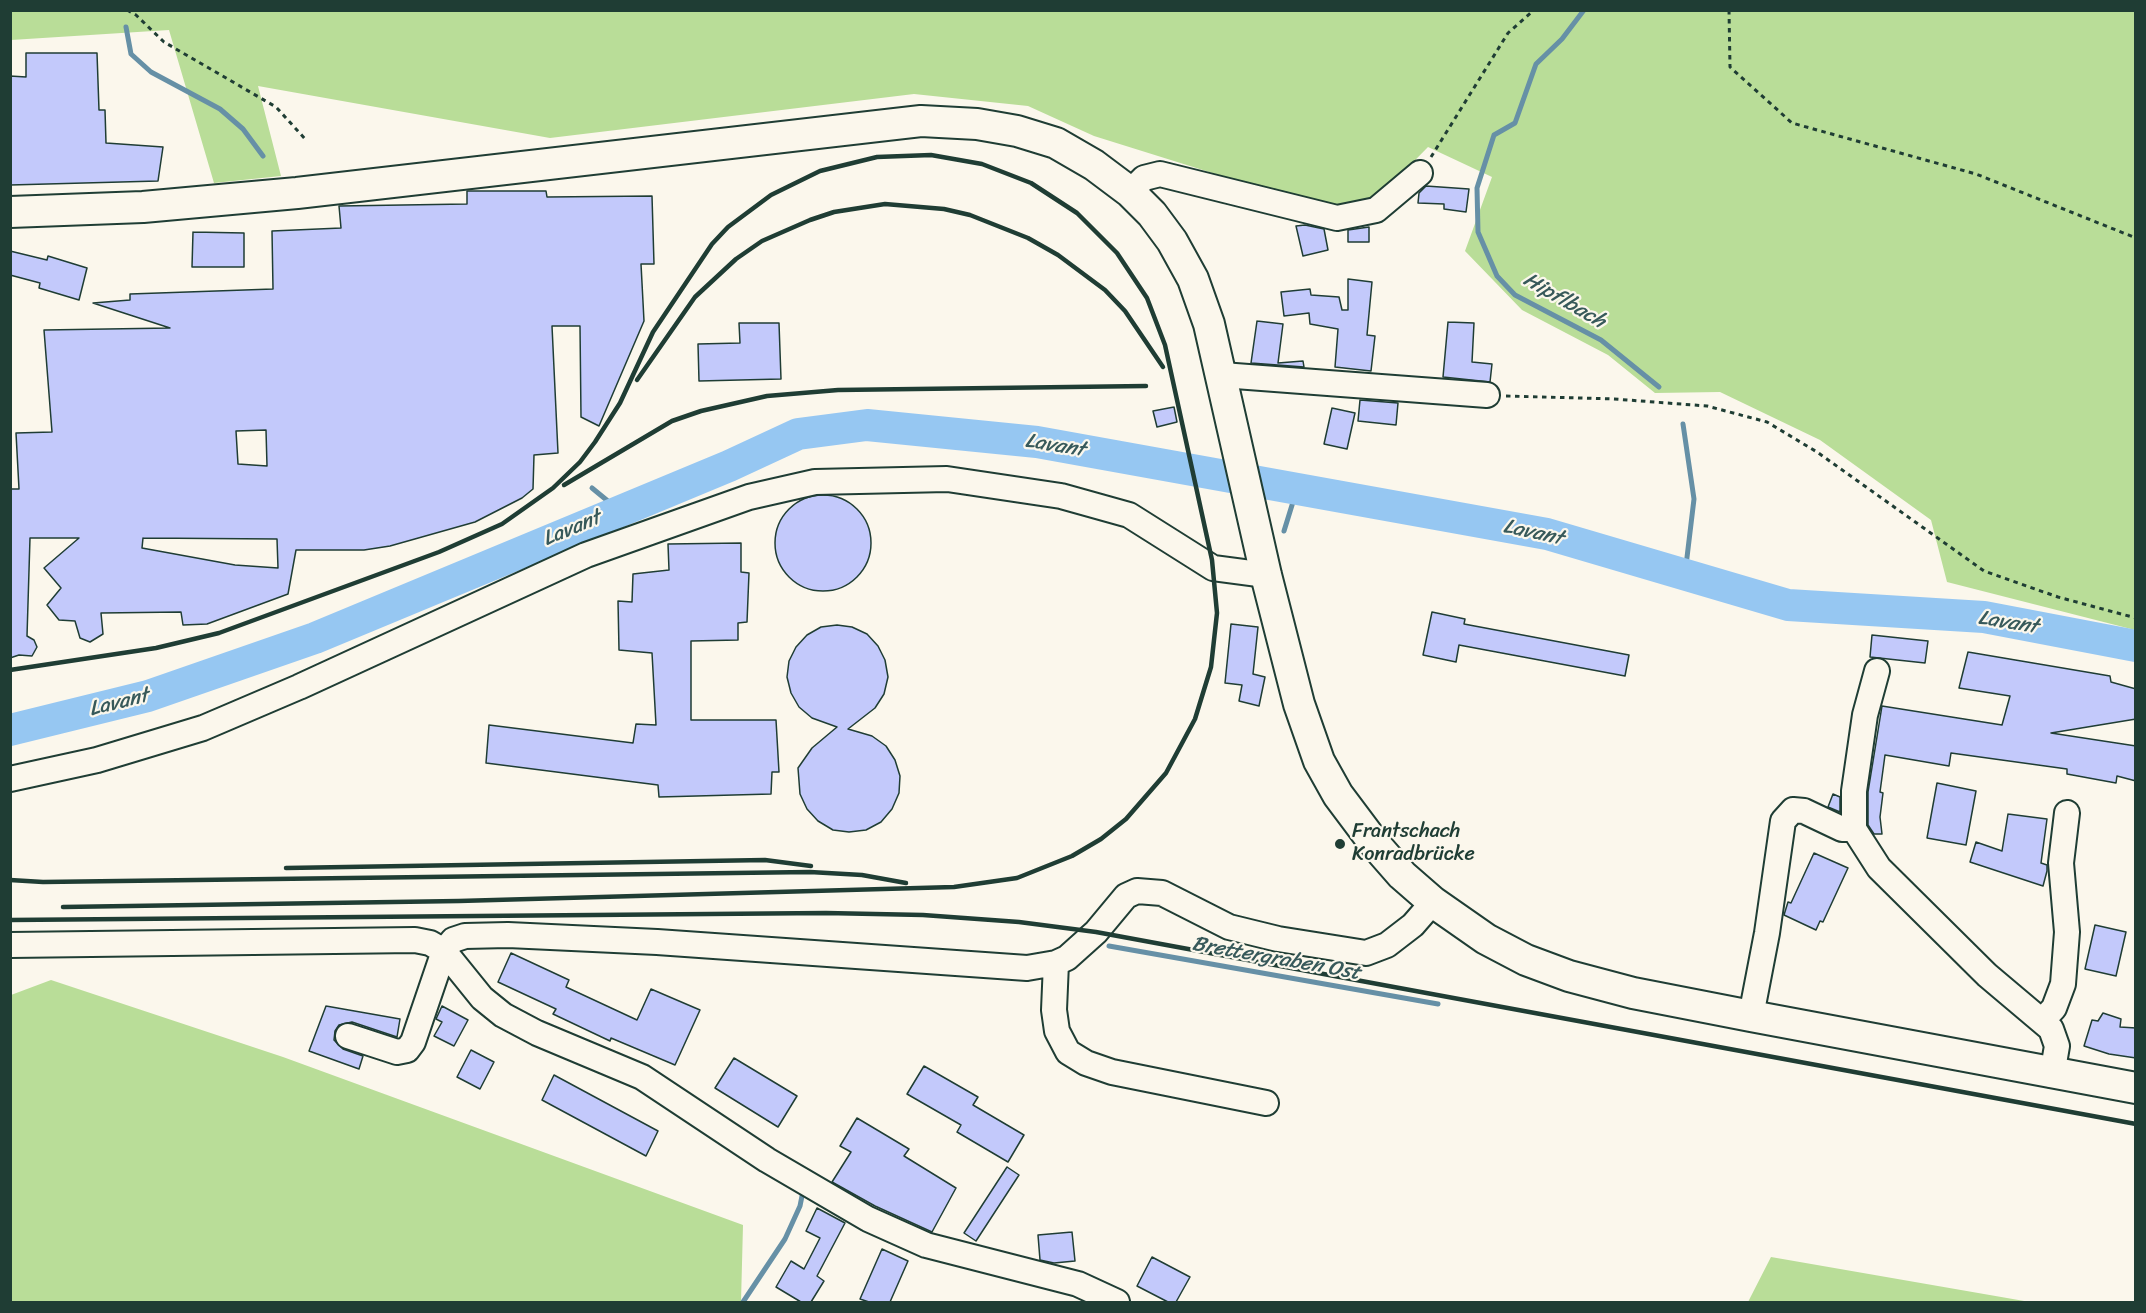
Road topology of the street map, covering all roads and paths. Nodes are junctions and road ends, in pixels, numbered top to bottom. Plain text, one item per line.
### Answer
1 (127, 10) edge
2 (1534, 10) edge
3 (1729, 10) edge
4 (307, 141) dead end
5 (1420, 173) joint
6 (1130, 192) junction
7 (10, 212) edge
8 (2136, 238) edge
9 (1222, 375) junction
10 (1487, 395) joint
11 (1266, 574) junction
12 (2136, 618) edge
13 (1877, 671) dead end
14 (10, 779) edge
15 (2067, 813) dead end
16 (1854, 829) junction
17 (1433, 902) junction
18 (10, 945) edge
19 (444, 951) junction
20 (1056, 963) junction
21 (1751, 1016) junction
22 (2042, 1020) junction
23 (348, 1036) dead end
24 (2052, 1075) junction
25 (2136, 1088) edge
26 (1266, 1103) dead end
27 (1117, 1302) edge

1 - 4 path
2 - 5 path
3 - 8 path
5 - 6 street
6 - 7 main road
6 - 9 main road
9 - 10 street
9 - 11 main road
10 - 12 path
11 - 14 street
11 - 17 main road
13 - 16 street
15 - 22 street
16 - 21 street
16 - 22 street
17 - 20 street
17 - 21 main road
18 - 19 street
19 - 20 street
19 - 23 street
19 - 27 street
20 - 26 street
21 - 24 main road
22 - 24 street
24 - 25 main road

